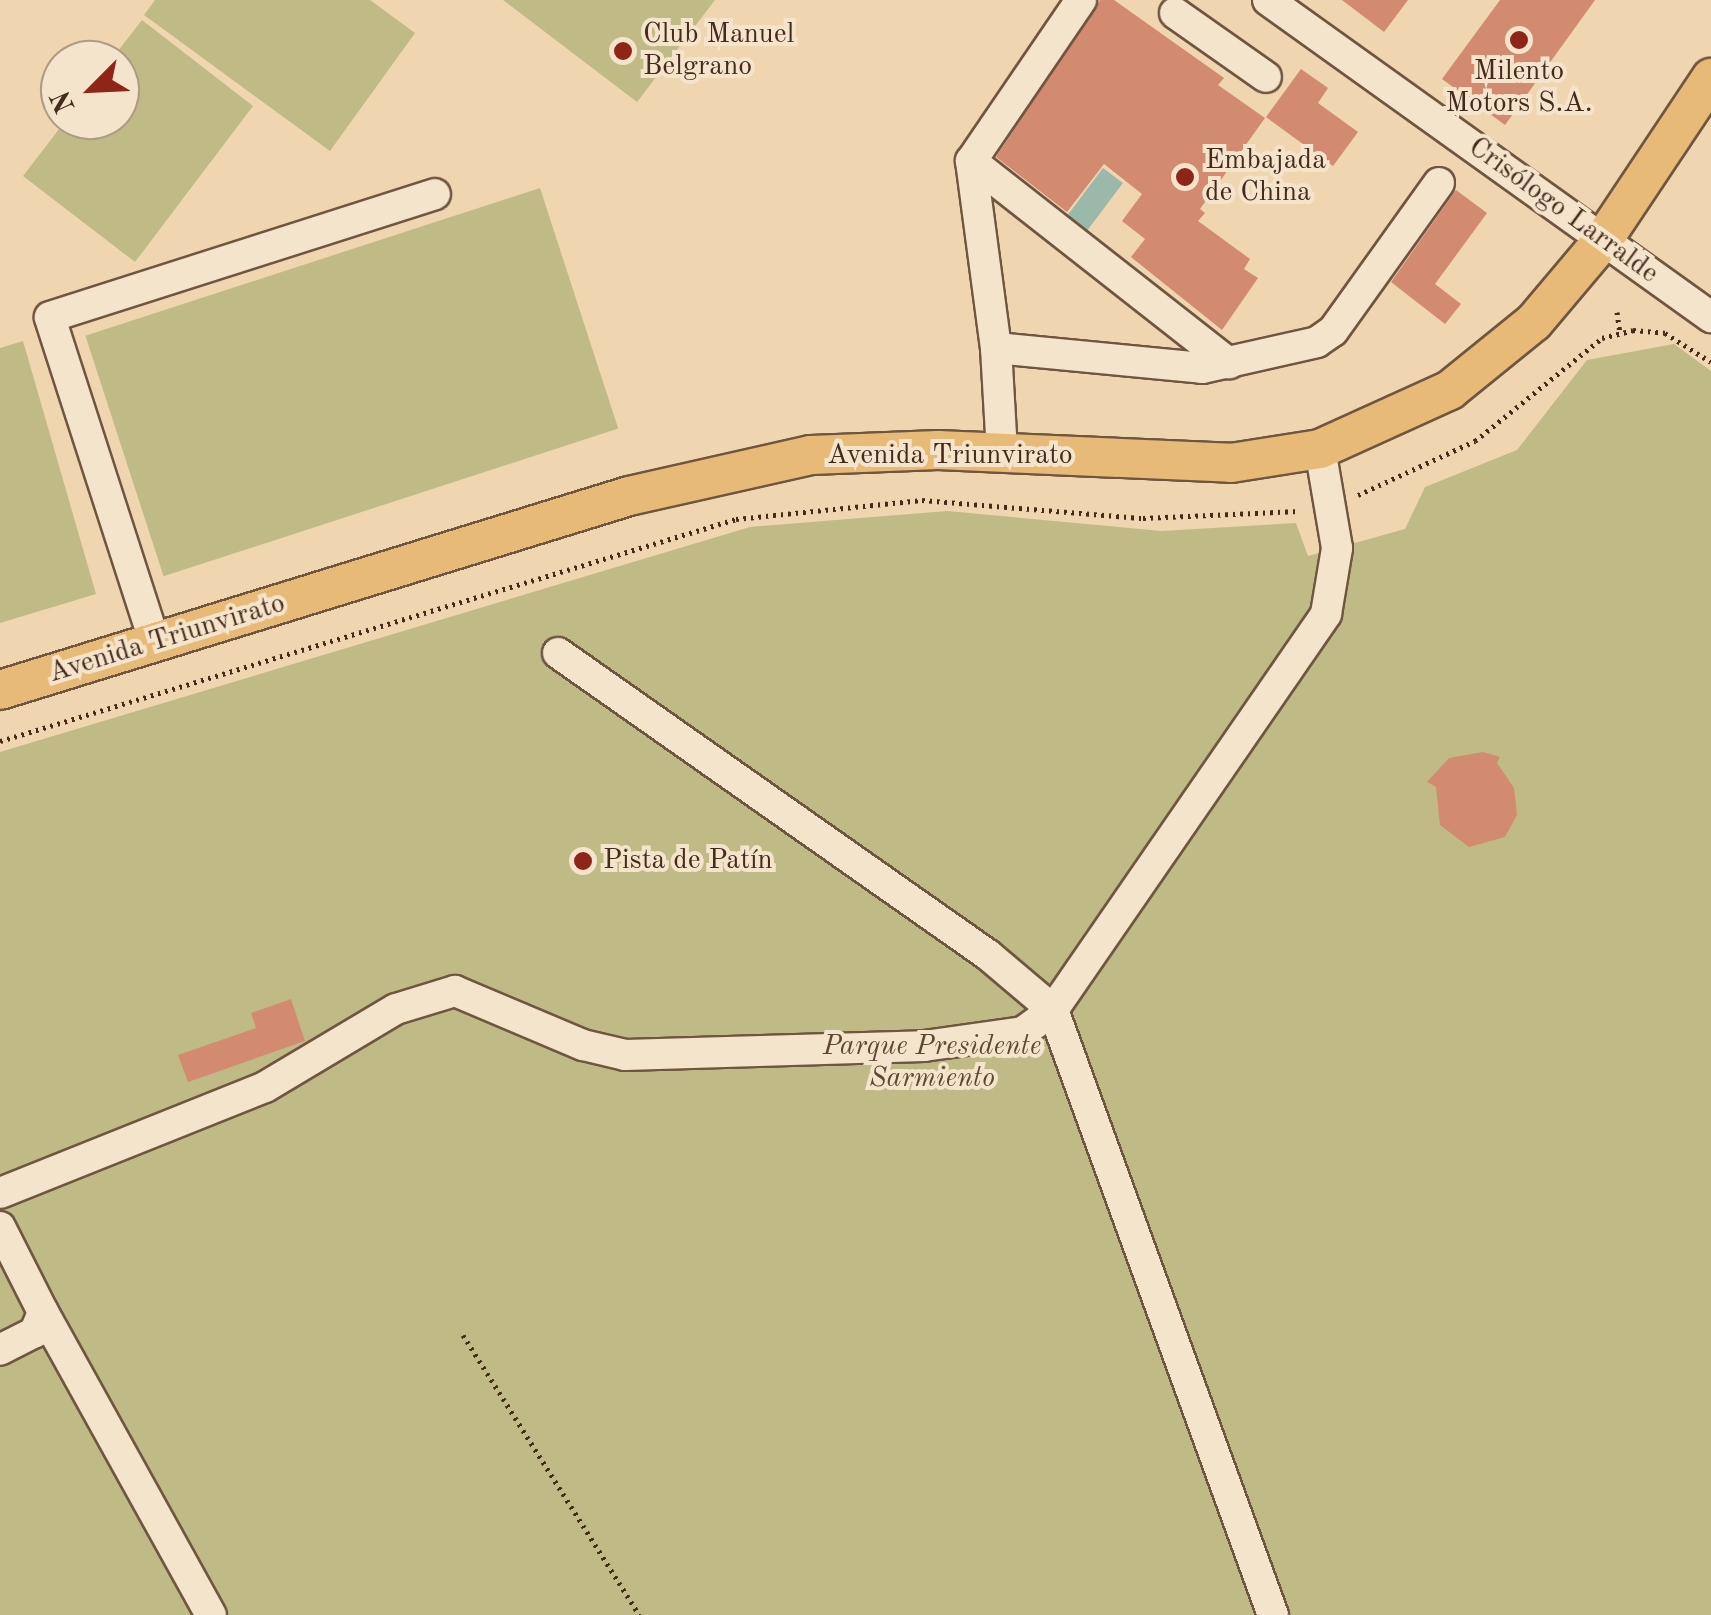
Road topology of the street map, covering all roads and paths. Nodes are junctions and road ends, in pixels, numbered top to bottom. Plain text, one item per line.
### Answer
1 (1080, 0) edge
2 (1268, 0) edge
3 (1170, 4) edge
4 (1266, 78) dead end
5 (1711, 78) edge
6 (970, 161) junction
7 (1439, 184) dead end
8 (434, 194) dead end
9 (1602, 240) junction
10 (1617, 312) dead end
11 (1711, 317) edge
12 (1620, 333) junction
13 (996, 348) junction
14 (1711, 362) edge
15 (1230, 364) junction
16 (1320, 449) junction
17 (1002, 453) junction
18 (1331, 503) junction
19 (155, 644) junction
20 (558, 653) dead end
21 (0, 690) edge
22 (0, 741) edge
23 (1053, 1010) junction
24 (0, 1193) edge
25 (0, 1227) edge
26 (43, 1312) junction
27 (462, 1335) dead end
28 (0, 1350) edge
29 (210, 1615) edge
30 (639, 1615) edge
31 (1273, 1615) edge

1 - 6 street
2 - 9 street, Crisólogo Larralde
3 - 4 street
5 - 9 main road, Avenida Triunvirato
6 - 13 street
6 - 15 street
7 - 15 street
8 - 19 street
9 - 11 street, Crisólogo Larralde
9 - 16 main road, Avenida Triunvirato
10 - 12 path
12 - 14 path
12 - 18 path
13 - 15 street
13 - 17 street
16 - 17 main road, Avenida Triunvirato
16 - 18 street
17 - 19 main road, Avenida Triunvirato
18 - 22 path
18 - 23 street
19 - 21 main road, Avenida Triunvirato
20 - 23 street
23 - 24 street
23 - 31 street
25 - 26 street
26 - 28 street
26 - 29 street
27 - 30 path

